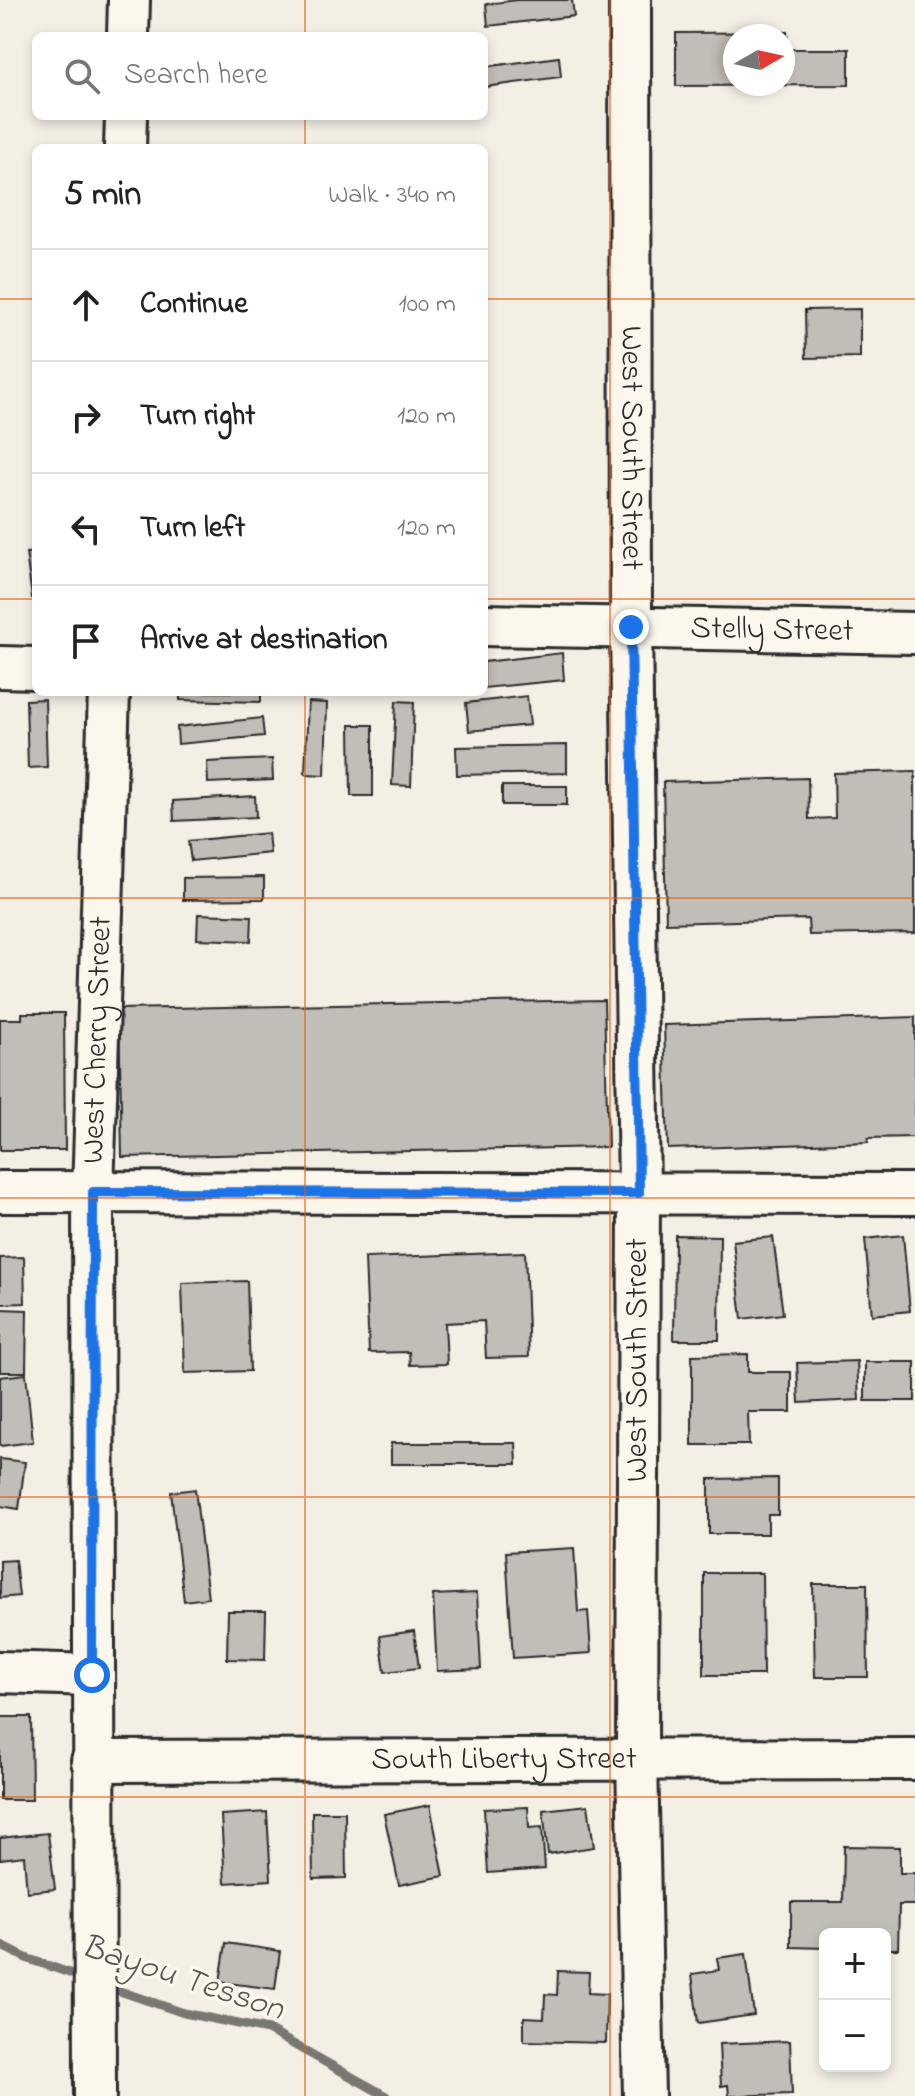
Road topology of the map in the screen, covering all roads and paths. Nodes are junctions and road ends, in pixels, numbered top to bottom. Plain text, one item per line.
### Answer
1 (129, 0) edge
2 (630, 0) edge
3 (128, 32) edge
4 (126, 120) edge
5 (125, 144) edge
6 (488, 625) edge
7 (631, 627) junction
8 (915, 633) edge
9 (0, 667) edge
10 (32, 668) edge
11 (109, 696) edge
12 (0, 1192) edge
13 (93, 1192) junction
14 (639, 1193) junction
15 (915, 1194) edge
16 (0, 1672) edge
17 (92, 1675) junction
18 (637, 1759) junction
19 (915, 1759) edge
20 (92, 1761) junction
21 (95, 2096) edge
22 (644, 2096) edge

1 - 3 street
2 - 7 street, West South Street
4 - 5 street
6 - 7 street, Stelly Street
7 - 8 street, Stelly Street
7 - 14 street, West South Street
9 - 10 street
11 - 13 street, West Cherry Street
12 - 13 street
13 - 14 street
13 - 17 street, West Cherry Street
14 - 15 street
14 - 18 street, West South Street
16 - 17 street
17 - 20 street, West Cherry Street
18 - 19 street, South Liberty Street
18 - 20 street, South Liberty Street
18 - 22 street, West South Street
20 - 21 street

